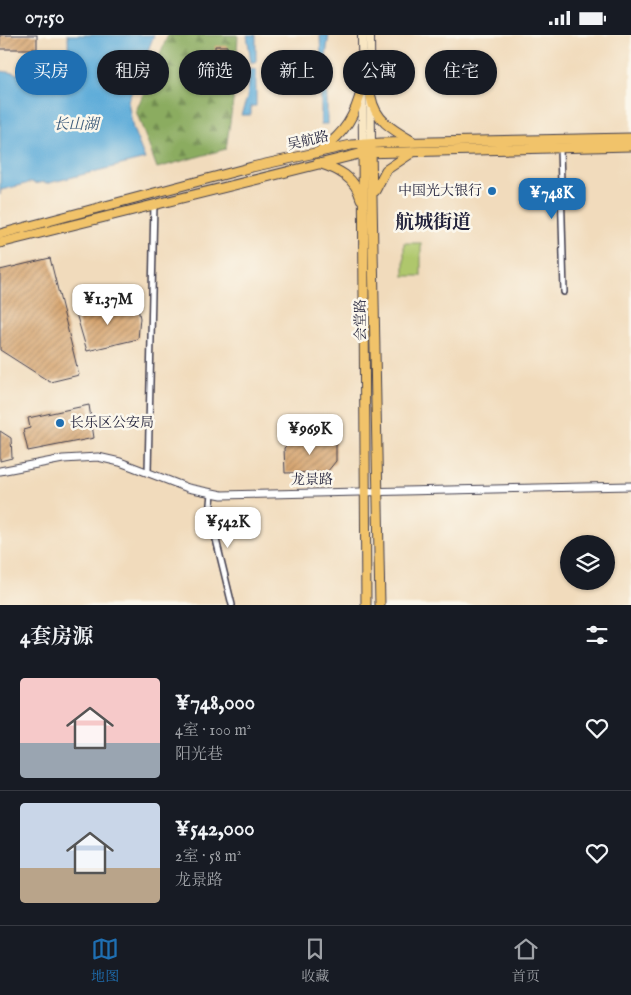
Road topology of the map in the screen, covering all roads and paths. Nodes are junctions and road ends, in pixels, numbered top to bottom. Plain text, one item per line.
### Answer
1 (362, 35) edge
2 (370, 35) edge
3 (362, 50) edge
4 (360, 95) edge
5 (363, 95) edge
6 (370, 97) junction
7 (631, 138) edge
8 (415, 146) junction
9 (631, 146) edge
10 (367, 148) junction
11 (560, 148) junction
12 (315, 153) junction
13 (317, 163) junction
14 (373, 196) junction
15 (154, 204) junction
16 (363, 204) junction
17 (0, 234) edge
18 (0, 243) edge
19 (564, 292) dead end
20 (0, 471) edge
21 (148, 472) junction
22 (631, 486) edge
23 (365, 491) junction
24 (377, 491) junction
25 (212, 493) junction
26 (232, 605) edge
27 (366, 605) edge
28 (380, 605) edge

1 - 3 main road, 会堂路
2 - 6 main road, 会堂路
4 - 12 main road
5 - 10 main road, 会堂路
6 - 8 main road
6 - 10 main road, 会堂路
7 - 8 main road, 吴航路
8 - 10 main road, 吴航路
8 - 11 main road, 吴航路
8 - 14 main road
9 - 11 main road, 吴航路
10 - 12 main road, 吴航路
10 - 13 main road, 吴航路
10 - 14 main road, 会堂路
10 - 16 main road, 会堂路
11 - 19 street
12 - 17 main road, 吴航路
13 - 15 main road, 吴航路
13 - 16 main road
14 - 24 main road, 会堂路
15 - 18 main road, 吴航路
15 - 21 street
16 - 23 main road, 会堂路
20 - 21 street, 龙景路
21 - 25 street, 龙景路
22 - 24 street, 龙景路
23 - 24 street, 龙景路
23 - 25 street, 龙景路
23 - 27 main road, 会堂路
24 - 28 main road, 会堂路
25 - 26 street

